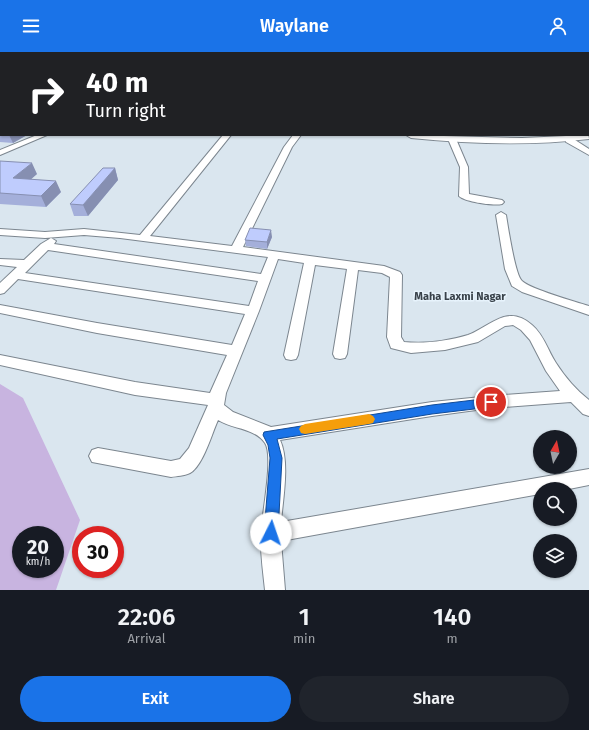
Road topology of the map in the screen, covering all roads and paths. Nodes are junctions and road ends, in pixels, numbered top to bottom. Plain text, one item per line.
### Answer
1 (41, 136) edge
2 (226, 136) edge
3 (296, 136) edge
4 (426, 136) edge
5 (588, 136) edge
6 (527, 138) edge
7 (452, 139) junction
8 (569, 140) junction
9 (0, 145) edge
10 (17, 146) junction
11 (0, 153) edge
12 (589, 153) edge
13 (499, 202) dead end
14 (501, 215) dead end
15 (0, 232) edge
16 (59, 234) junction
17 (143, 238) junction
18 (46, 246) junction
19 (236, 250) junction
20 (274, 255) junction
21 (310, 261) junction
22 (0, 262) edge
23 (26, 264) junction
24 (353, 265) junction
25 (16, 275) junction
26 (265, 278) junction
27 (0, 290) edge
28 (0, 309) edge
29 (253, 311) junction
30 (589, 311) edge
31 (236, 351) junction
32 (340, 354) dead end
33 (291, 356) dead end
34 (0, 360) edge
35 (572, 396) junction
36 (217, 403) junction
37 (589, 410) edge
38 (268, 435) junction
39 (98, 456) dead end
40 (589, 477) edge
41 (271, 533) junction
42 (275, 590) edge

1 - 10 street
2 - 17 street
3 - 19 street
4 - 7 street
5 - 8 street
6 - 7 street
6 - 8 street
7 - 13 street
8 - 12 street
9 - 10 street
10 - 11 street
14 - 30 street
15 - 16 street
16 - 17 street
16 - 18 street
17 - 19 street
18 - 23 street
18 - 26 street
19 - 20 street
20 - 21 street
20 - 26 street
21 - 24 street
21 - 33 street
22 - 23 street
23 - 25 street
24 - 32 street
24 - 35 street
25 - 27 street
25 - 29 street
26 - 29 street
28 - 31 street
29 - 31 street
31 - 36 street
34 - 36 street
35 - 37 street
35 - 38 street
36 - 38 street
36 - 39 street
38 - 41 street
40 - 41 street
41 - 42 street

